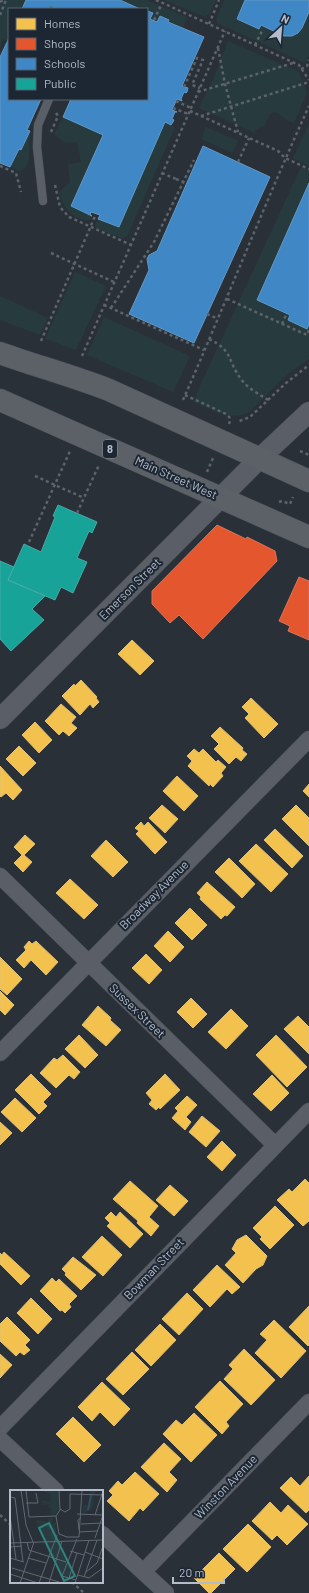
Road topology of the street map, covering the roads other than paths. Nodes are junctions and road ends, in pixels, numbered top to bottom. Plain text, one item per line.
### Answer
1 (49, 100) edge
2 (43, 201) dead end
3 (0, 341) edge
4 (0, 353) edge
5 (81, 379) junction
6 (0, 400) edge
7 (309, 412) edge
8 (260, 458) junction
9 (309, 481) edge
10 (220, 498) junction
11 (309, 537) edge
12 (0, 719) edge
13 (309, 739) edge
14 (0, 876) edge
15 (88, 962) junction
16 (0, 1053) edge
17 (309, 1111) edge
18 (275, 1145) junction
19 (309, 1402) edge
20 (0, 1428) edge
21 (0, 1439) edge
22 (55, 1490) edge
23 (103, 1535) edge
24 (143, 1572) junction
25 (166, 1593) edge

1 - 2 lane
3 - 5 main road
4 - 5 main road
5 - 8 main road
6 - 10 main road, Main Street West / 8
7 - 8 street, Emerson Street
8 - 9 main road
8 - 10 street, Emerson Street
10 - 11 main road, Main Street West / 8
10 - 12 street, Emerson Street
13 - 15 street, Broadway Avenue
14 - 15 street, Sussex Street
15 - 16 street, Broadway Avenue
15 - 18 street, Sussex Street
17 - 18 street, Bowman Street
18 - 20 street, Bowman Street
19 - 24 street, Winston Avenue
21 - 22 street
23 - 24 street
24 - 25 street

